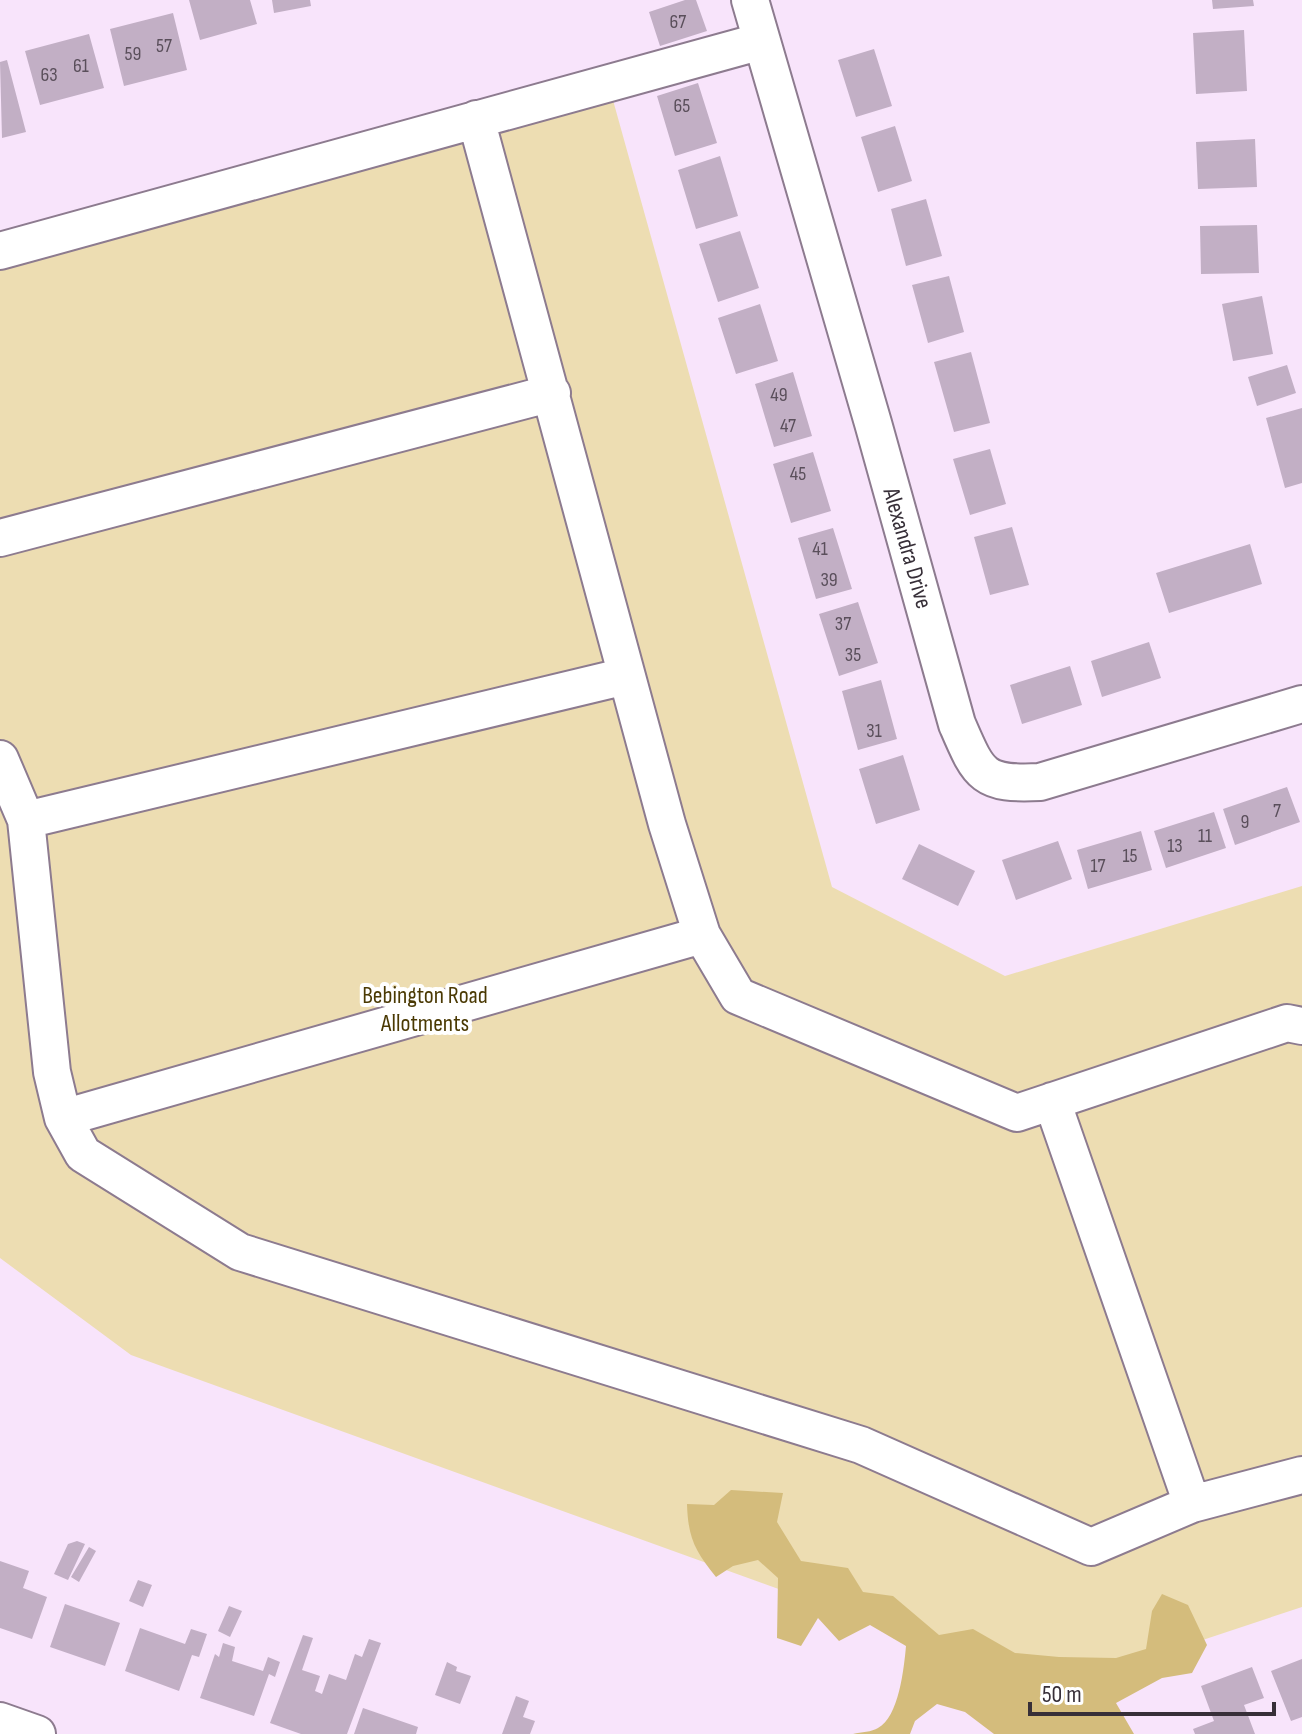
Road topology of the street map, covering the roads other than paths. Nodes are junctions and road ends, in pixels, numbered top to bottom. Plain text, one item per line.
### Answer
1 (750, 0) edge
2 (762, 41) junction
3 (476, 119) junction
4 (0, 251) edge
5 (552, 393) junction
6 (0, 538) edge
7 (626, 676) junction
8 (1302, 704) edge
9 (0, 759) edge
10 (26, 820) junction
11 (702, 935) junction
12 (1302, 1026) edge
13 (1052, 1101) junction
14 (63, 1118) junction
15 (1302, 1475) edge
16 (1192, 1504) junction
17 (0, 1721) edge
18 (37, 1734) edge

1 - 2 street, Alexandra Drive
2 - 3 street
2 - 8 street, Alexandra Drive
3 - 4 street
3 - 5 street
5 - 6 street
5 - 7 street
7 - 10 street
7 - 11 street
9 - 10 street
10 - 14 street
11 - 13 street
11 - 14 street
12 - 13 street
13 - 16 street
14 - 16 street
15 - 16 street
17 - 18 street

